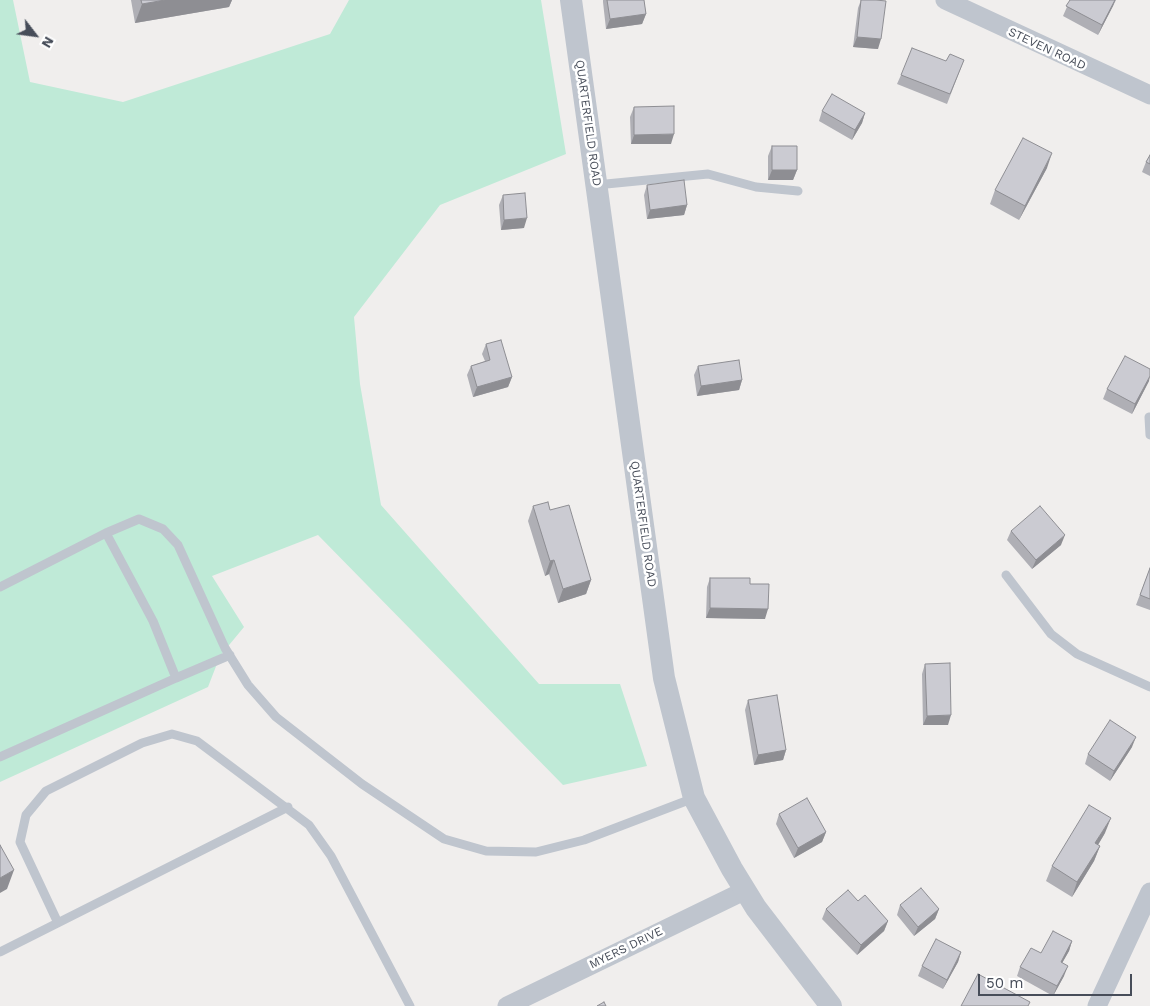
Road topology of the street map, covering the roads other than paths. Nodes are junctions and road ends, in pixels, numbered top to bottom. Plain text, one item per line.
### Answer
1 (571, 0) edge
2 (946, 0) edge
3 (1150, 95) edge
4 (596, 185) junction
5 (798, 191) dead end
6 (1149, 417) edge
7 (1150, 435) edge
8 (106, 533) junction
9 (1006, 575) dead end
10 (0, 587) edge
11 (230, 655) junction
12 (176, 678) junction
13 (1150, 687) edge
14 (0, 758) edge
15 (694, 798) junction
16 (288, 808) junction
17 (744, 891) junction
18 (1150, 892) edge
19 (58, 923) junction
20 (0, 952) edge
21 (410, 1006) edge
22 (508, 1006) edge
23 (831, 1006) edge
24 (1096, 1006) edge

1 - 4 street, QUARTERFIELD ROAD
2 - 3 street, STEVEN ROAD
4 - 5 lane
4 - 15 street, QUARTERFIELD ROAD
6 - 7 lane
8 - 10 lane
8 - 11 lane
8 - 12 lane
9 - 13 lane
11 - 12 lane
11 - 15 lane
12 - 14 lane
15 - 17 street, QUARTERFIELD ROAD
16 - 19 lane
16 - 19 lane
16 - 21 lane
17 - 22 street, MYERS DRIVE
17 - 23 street, QUARTERFIELD ROAD
18 - 24 street
19 - 20 lane

